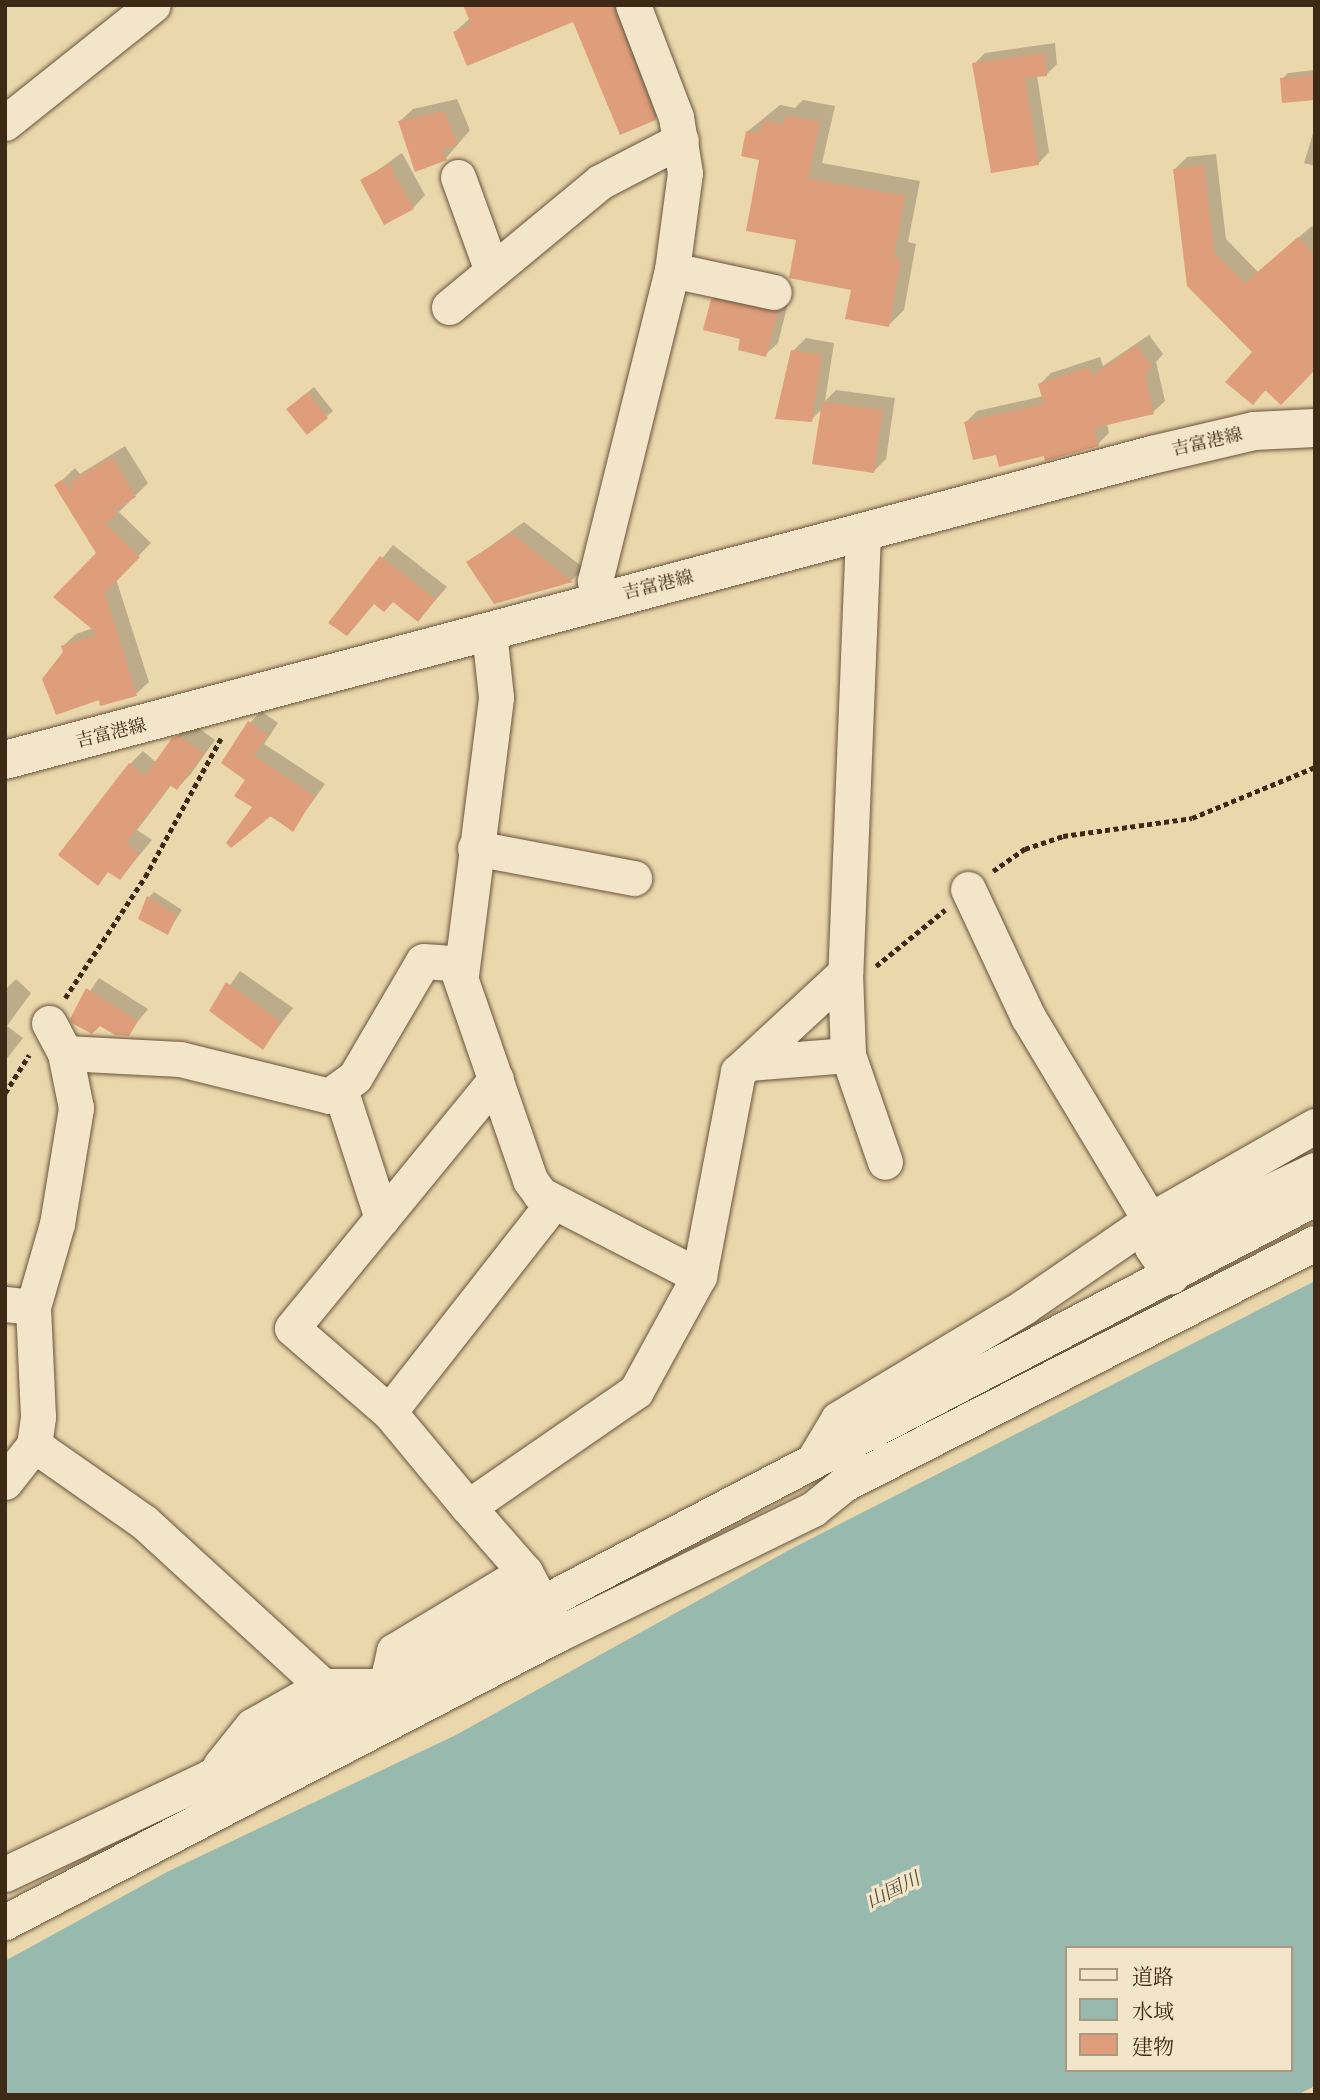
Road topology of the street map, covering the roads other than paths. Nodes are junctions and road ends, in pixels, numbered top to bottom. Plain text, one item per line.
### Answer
1 (153, 5) edge
2 (634, 5) edge
3 (5, 123) edge
4 (681, 140) junction
5 (458, 177) dead end
6 (672, 270) junction
7 (492, 271) junction
8 (774, 292) dead end
9 (449, 307) dead end
10 (1315, 428) edge
11 (863, 533) junction
12 (601, 600) junction
13 (489, 631) junction
14 (5, 760) edge
15 (475, 848) junction
16 (634, 878) dead end
17 (968, 889) road end
18 (845, 973) junction
19 (461, 975) junction
20 (49, 1023) road end
21 (65, 1054) junction
22 (848, 1055) junction
23 (748, 1063) junction
24 (496, 1079) junction
25 (341, 1089) junction
26 (1315, 1126) edge
27 (885, 1162) dead end
28 (1315, 1170) edge
29 (1315, 1198) edge
30 (553, 1202) junction
31 (382, 1218) junction
32 (1151, 1234) junction
33 (1315, 1241) edge
34 (699, 1276) junction
35 (1171, 1297) junction
36 (19, 1305) edge
37 (389, 1412) junction
38 (34, 1445) junction
39 (812, 1462) junction
40 (5, 1482) edge
41 (468, 1507) junction
42 (525, 1572) junction
43 (651, 1589) junction
44 (550, 1619) junction
45 (323, 1686) junction
46 (386, 1686) junction
47 (403, 1717) junction
48 (212, 1776) junction
49 (99, 1831) junction
50 (5, 1850) edge
51 (5, 1874) edge
52 (5, 1922) edge

1 - 3 street
2 - 4 street
4 - 6 street
4 - 7 street
5 - 7 street
6 - 8 street
6 - 12 street
7 - 9 street
10 - 11 main road, 吉富港線
11 - 12 main road, 吉富港線
11 - 18 street
12 - 13 main road, 吉富港線
13 - 14 main road, 吉富港線
13 - 15 street
15 - 16 street
15 - 19 street
17 - 32 street
18 - 22 street
18 - 23 street
19 - 24 street
19 - 25 street
20 - 21 street
21 - 25 street
21 - 36 street
22 - 23 street
22 - 27 street
23 - 34 street
24 - 30 street
24 - 31 street
25 - 31 street
26 - 32 street
28 - 32 street
29 - 35 street
30 - 34 street
30 - 37 street
31 - 37 street
32 - 35 street
32 - 39 street
33 - 35 street
34 - 41 street
35 - 39 street
35 - 43 street
36 - 38 street
37 - 41 street
38 - 40 street
38 - 45 street
39 - 43 street
39 - 44 street
41 - 42 street
42 - 44 street
42 - 46 street
43 - 44 street
44 - 46 street
44 - 47 street
45 - 46 street
45 - 48 street
46 - 47 street
46 - 48 street
47 - 52 street
48 - 49 street
49 - 50 street
49 - 51 street

